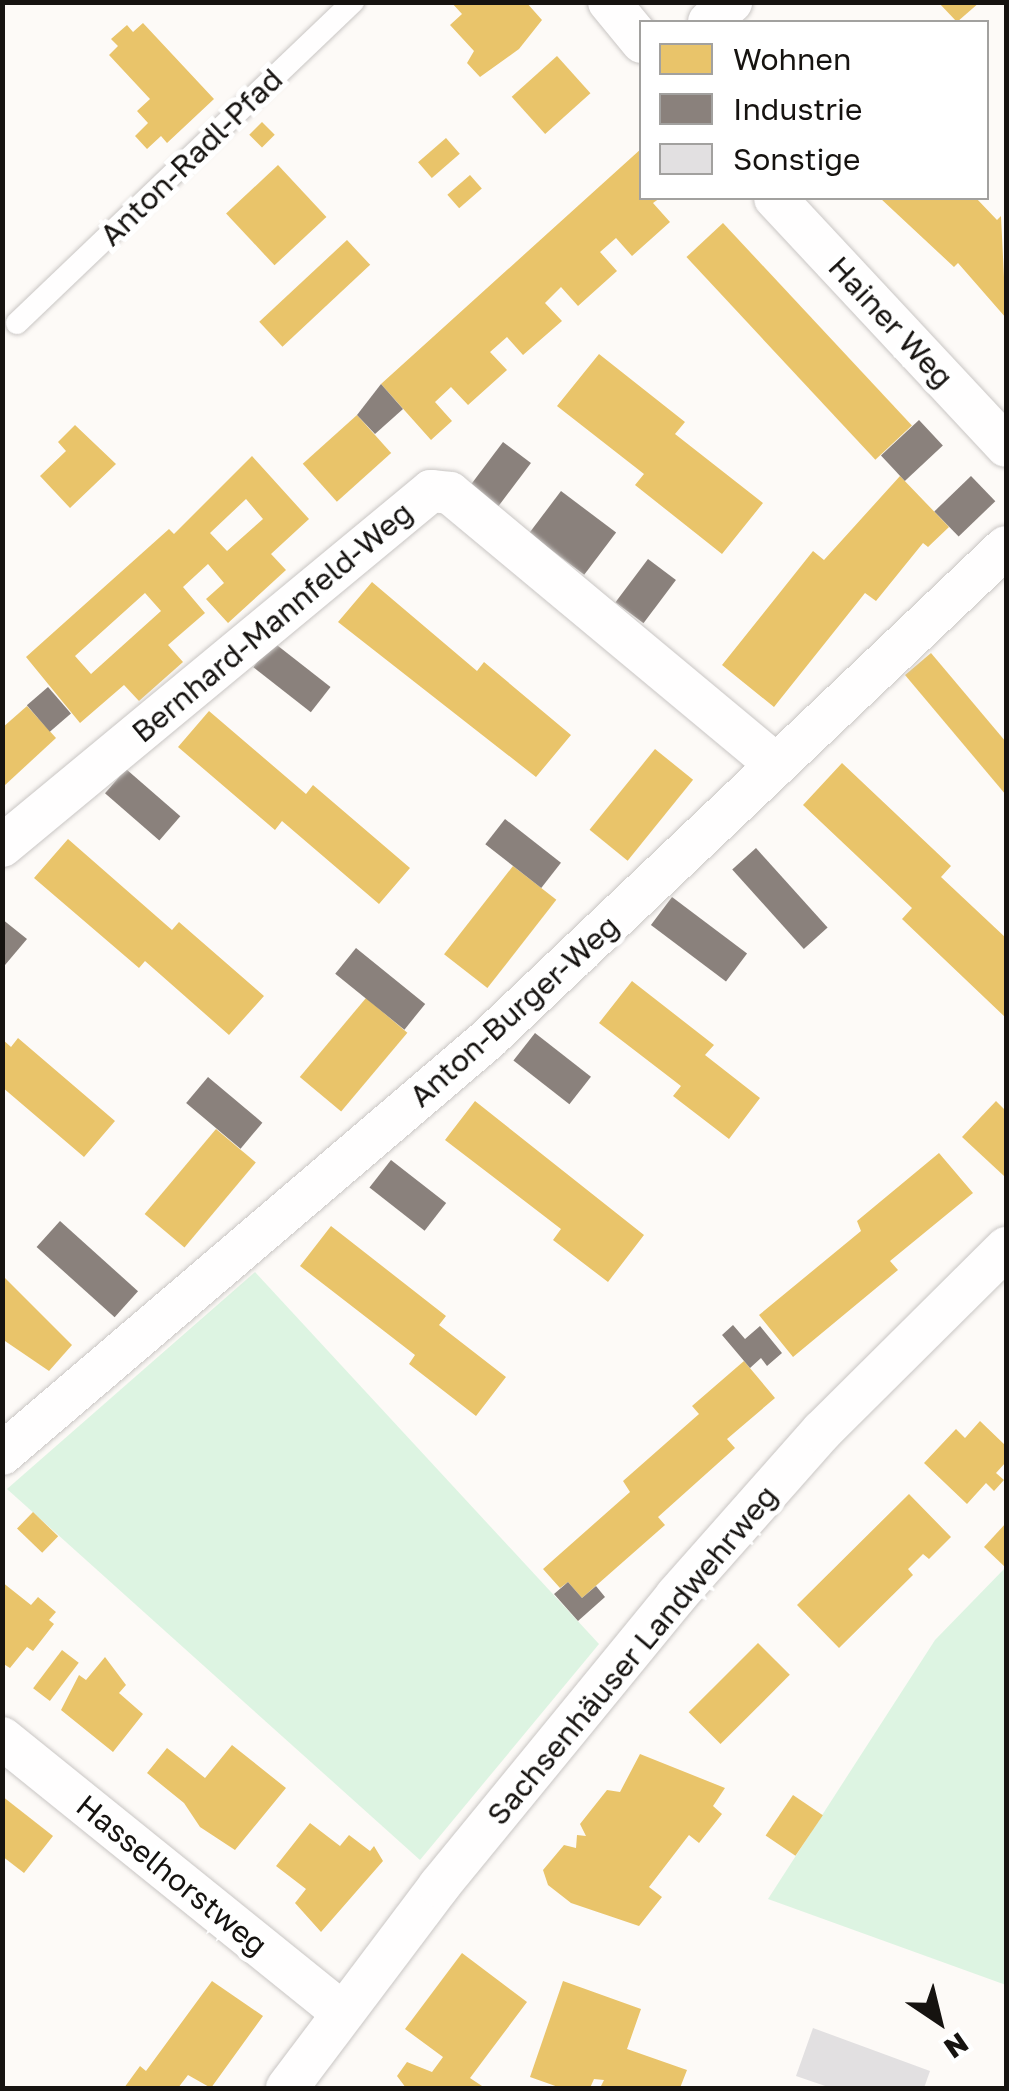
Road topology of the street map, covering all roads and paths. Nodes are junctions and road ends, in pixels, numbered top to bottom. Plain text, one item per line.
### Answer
1 (353, 2) edge
2 (609, 2) edge
3 (731, 2) edge
4 (711, 20) edge
5 (639, 38) edge
6 (777, 200) edge
7 (23, 316) dead end
8 (1006, 446) edge
9 (1006, 547) edge
10 (776, 765) junction
11 (2, 846) edge
12 (1006, 1248) edge
13 (2, 1454) edge
14 (2, 1738) edge
15 (342, 2012) junction
16 (287, 2088) edge

1 - 7 lane, Anton-Radl-Pfad
2 - 5 street
3 - 4 street
6 - 8 street, Hainer Weg
9 - 10 street, Anton-Burger-Weg
10 - 11 street, Bernhard-Mannfeld-Weg
10 - 13 street, Anton-Burger-Weg
12 - 15 street, Sachsenhäuser Landwehrweg
14 - 15 street, Hasselhorstweg
15 - 16 street, Sachsenhäuser Landwehrweg

